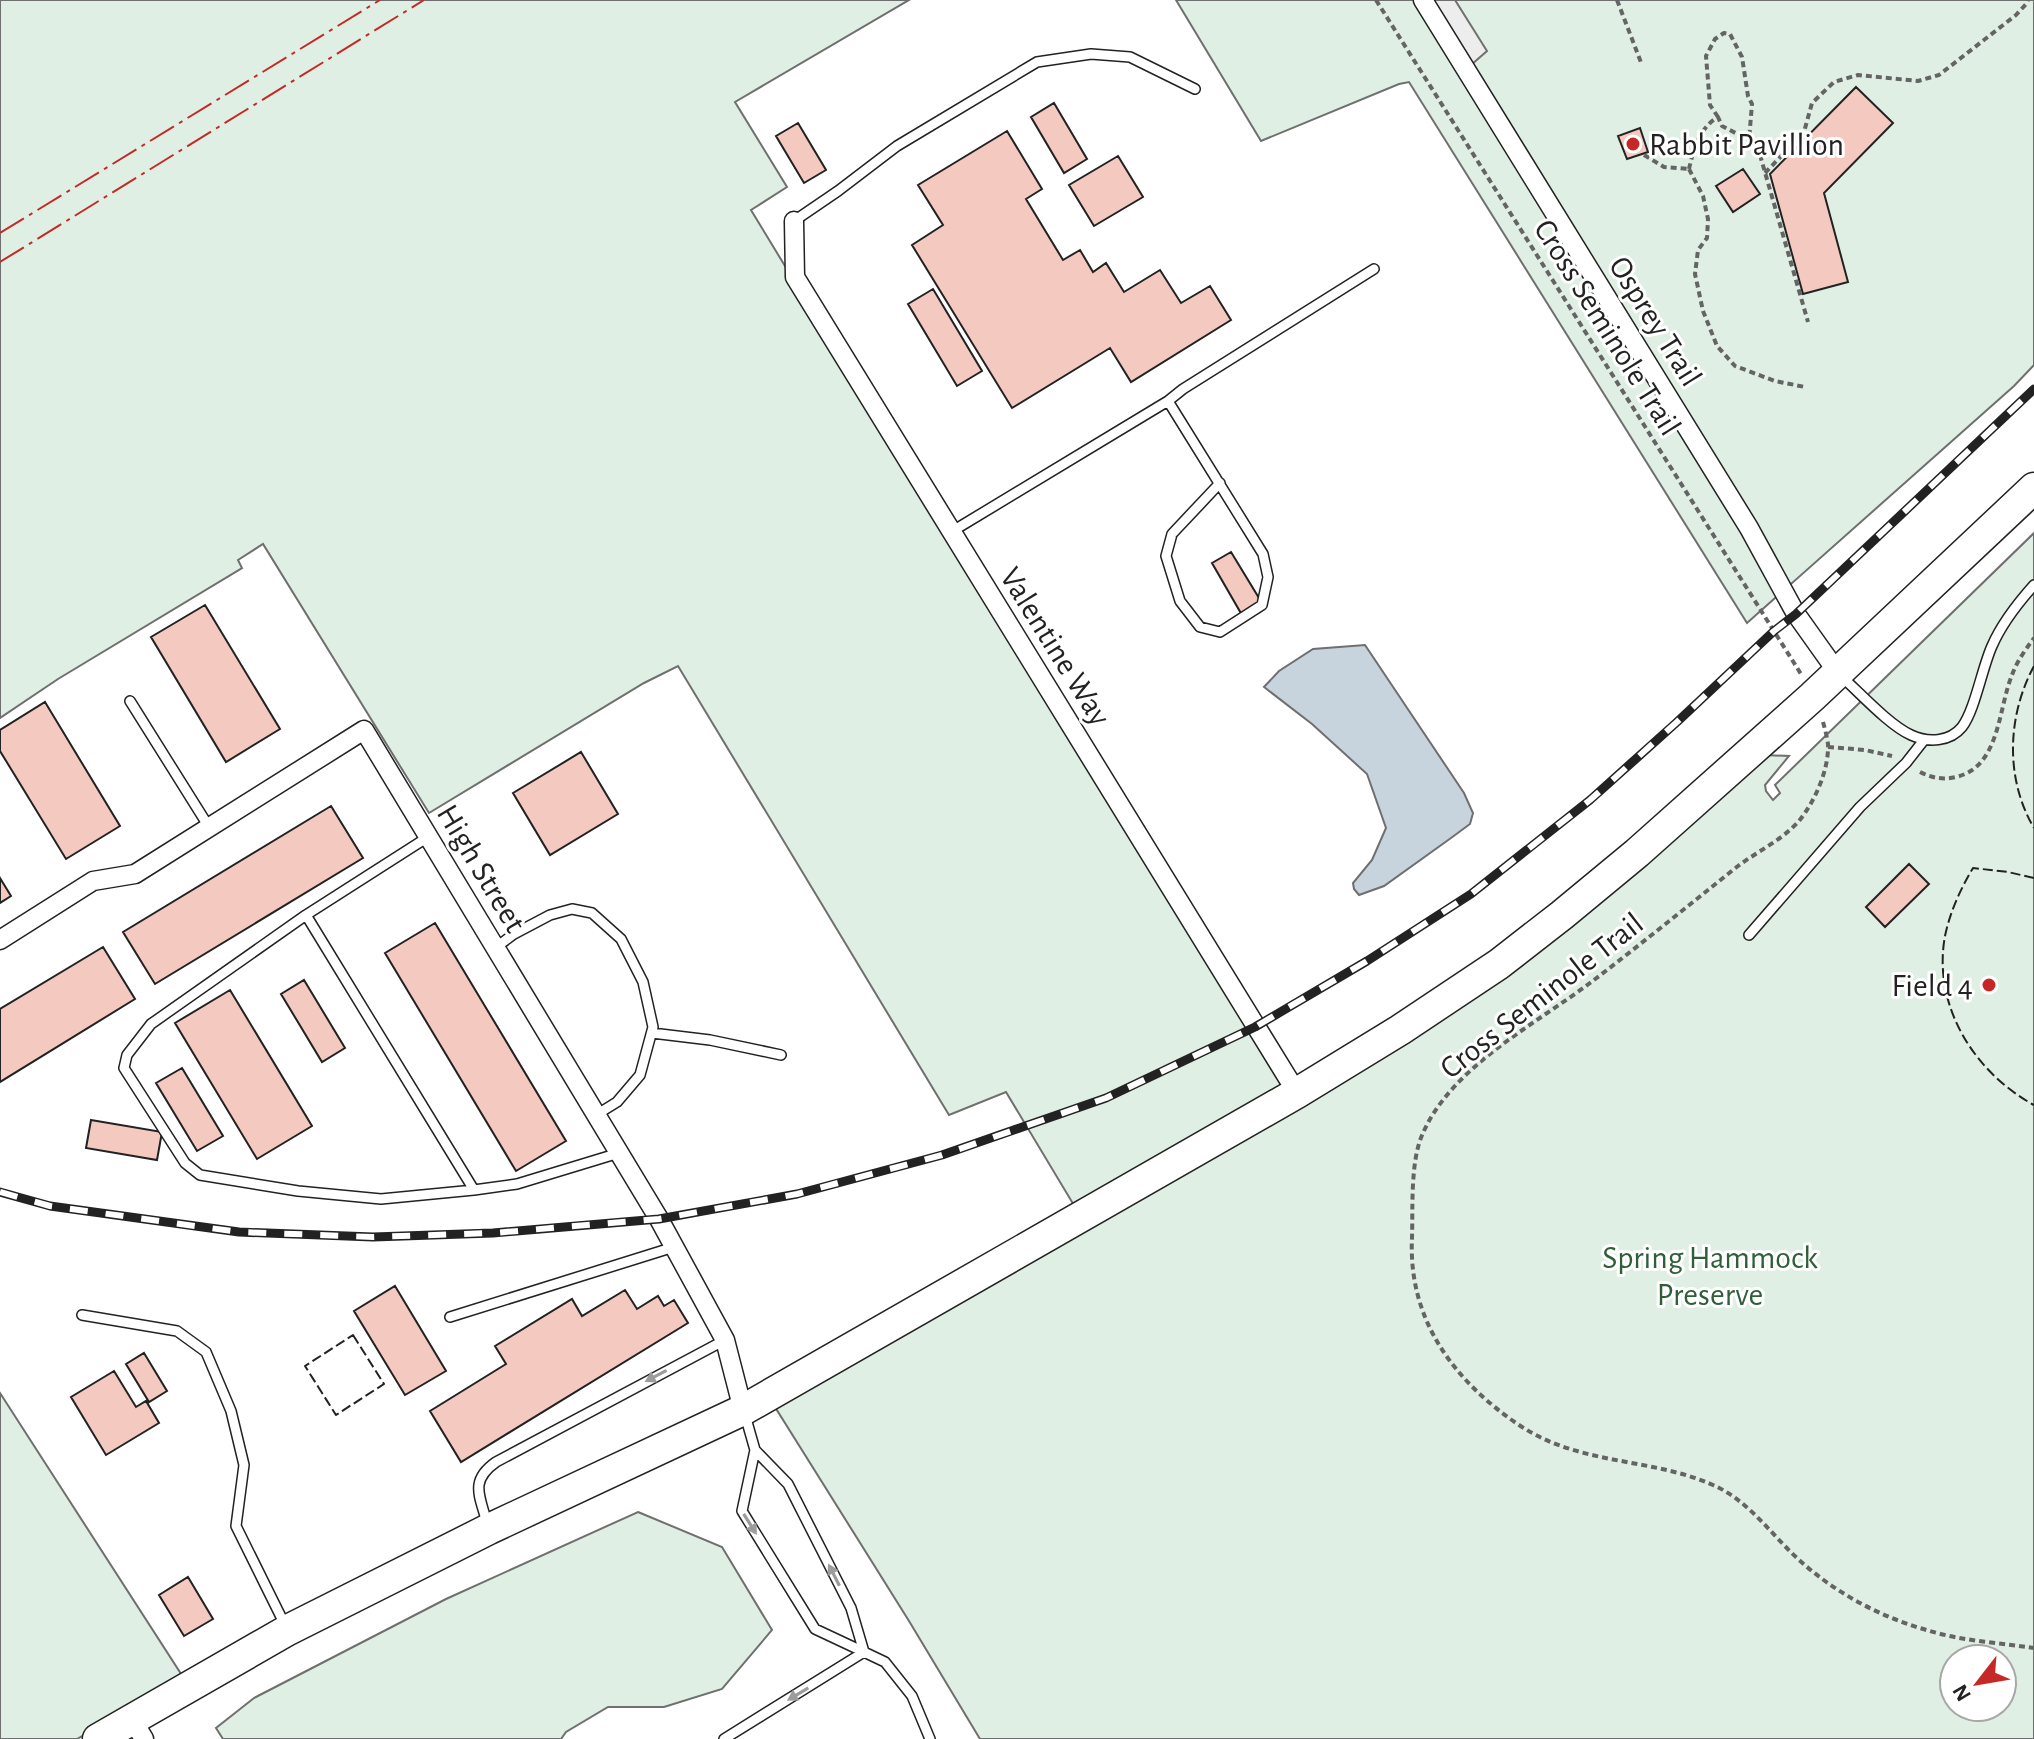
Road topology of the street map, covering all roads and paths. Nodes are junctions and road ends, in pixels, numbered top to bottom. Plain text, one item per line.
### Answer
1 (1376, 0) edge
2 (1423, 0) edge
3 (1617, 0) edge
4 (2028, 0) edge
5 (1642, 65) dead end
6 (1195, 89) dead end
7 (1718, 117) junction
8 (1749, 140) junction
9 (1644, 155) dead end
10 (1689, 169) junction
11 (1765, 173) junction
12 (794, 221) joint
13 (1374, 269) dead end
14 (1808, 322) dead end
15 (1805, 387) dead end
16 (1168, 401) junction
17 (1220, 483) junction
18 (2034, 488) edge
19 (951, 532) junction
20 (2034, 585) edge
21 (2034, 638) edge
22 (1838, 673) junction
23 (1803, 678) dead end
24 (130, 701) dead end
25 (1823, 720) dead end
26 (1924, 740) junction
27 (1828, 747) junction
28 (1892, 756) dead end
29 (1920, 772) dead end
30 (209, 827) junction
31 (428, 837) junction
32 (306, 915) junction
33 (1749, 935) dead end
34 (0, 940) edge
35 (495, 948) junction
36 (652, 1033) junction
37 (781, 1055) dead end
38 (1297, 1093) junction
39 (596, 1115) junction
40 (619, 1153) junction
41 (474, 1190) junction
42 (674, 1247) junction
43 (82, 1315) dead end
44 (450, 1317) dead end
45 (725, 1340) junction
46 (743, 1410) junction
47 (755, 1450) junction
48 (489, 1529) junction
49 (288, 1630) junction
50 (2034, 1648) edge
51 (864, 1652) junction
52 (138, 1729) edge
53 (98, 1739) edge
54 (724, 1739) edge
55 (930, 1739) edge

1 - 23 path, Cross Seminole Trail
2 - 22 street, Osprey Trail
3 - 5 path
4 - 11 path
6 - 12 lane
7 - 8 path
7 - 8 path
7 - 10 path
8 - 11 path
9 - 10 path
10 - 15 path
11 - 14 path
12 - 19 street, Valentine Way
13 - 16 lane
16 - 17 lane
16 - 19 lane
17 - 17 lane
18 - 22 main road
19 - 38 street, Valentine Way
20 - 26 lane
21 - 29 path
22 - 26 lane
22 - 38 main road
24 - 30 lane
25 - 27 path, Cross Seminole Trail
26 - 33 lane
27 - 28 path
27 - 50 path, Cross Seminole Trail
30 - 31 street, High Street
30 - 34 street, High Street
31 - 32 lane
31 - 35 street, High Street
32 - 41 lane
32 - 41 lane
35 - 36 lane
35 - 39 street, High Street
36 - 37 lane
36 - 39 lane
38 - 46 main road
39 - 40 street, High Street
40 - 41 lane
40 - 42 street, High Street
42 - 44 lane
42 - 45 street, High Street
43 - 49 lane
45 - 46 street, High Street
45 -> 48 lane
46 - 47 lane
46 - 48 main road
51 -> 47 lane
47 -> 51 lane
48 - 49 main road
49 - 52 main road
51 -> 54 lane
51 - 55 lane
52 - 53 main road

